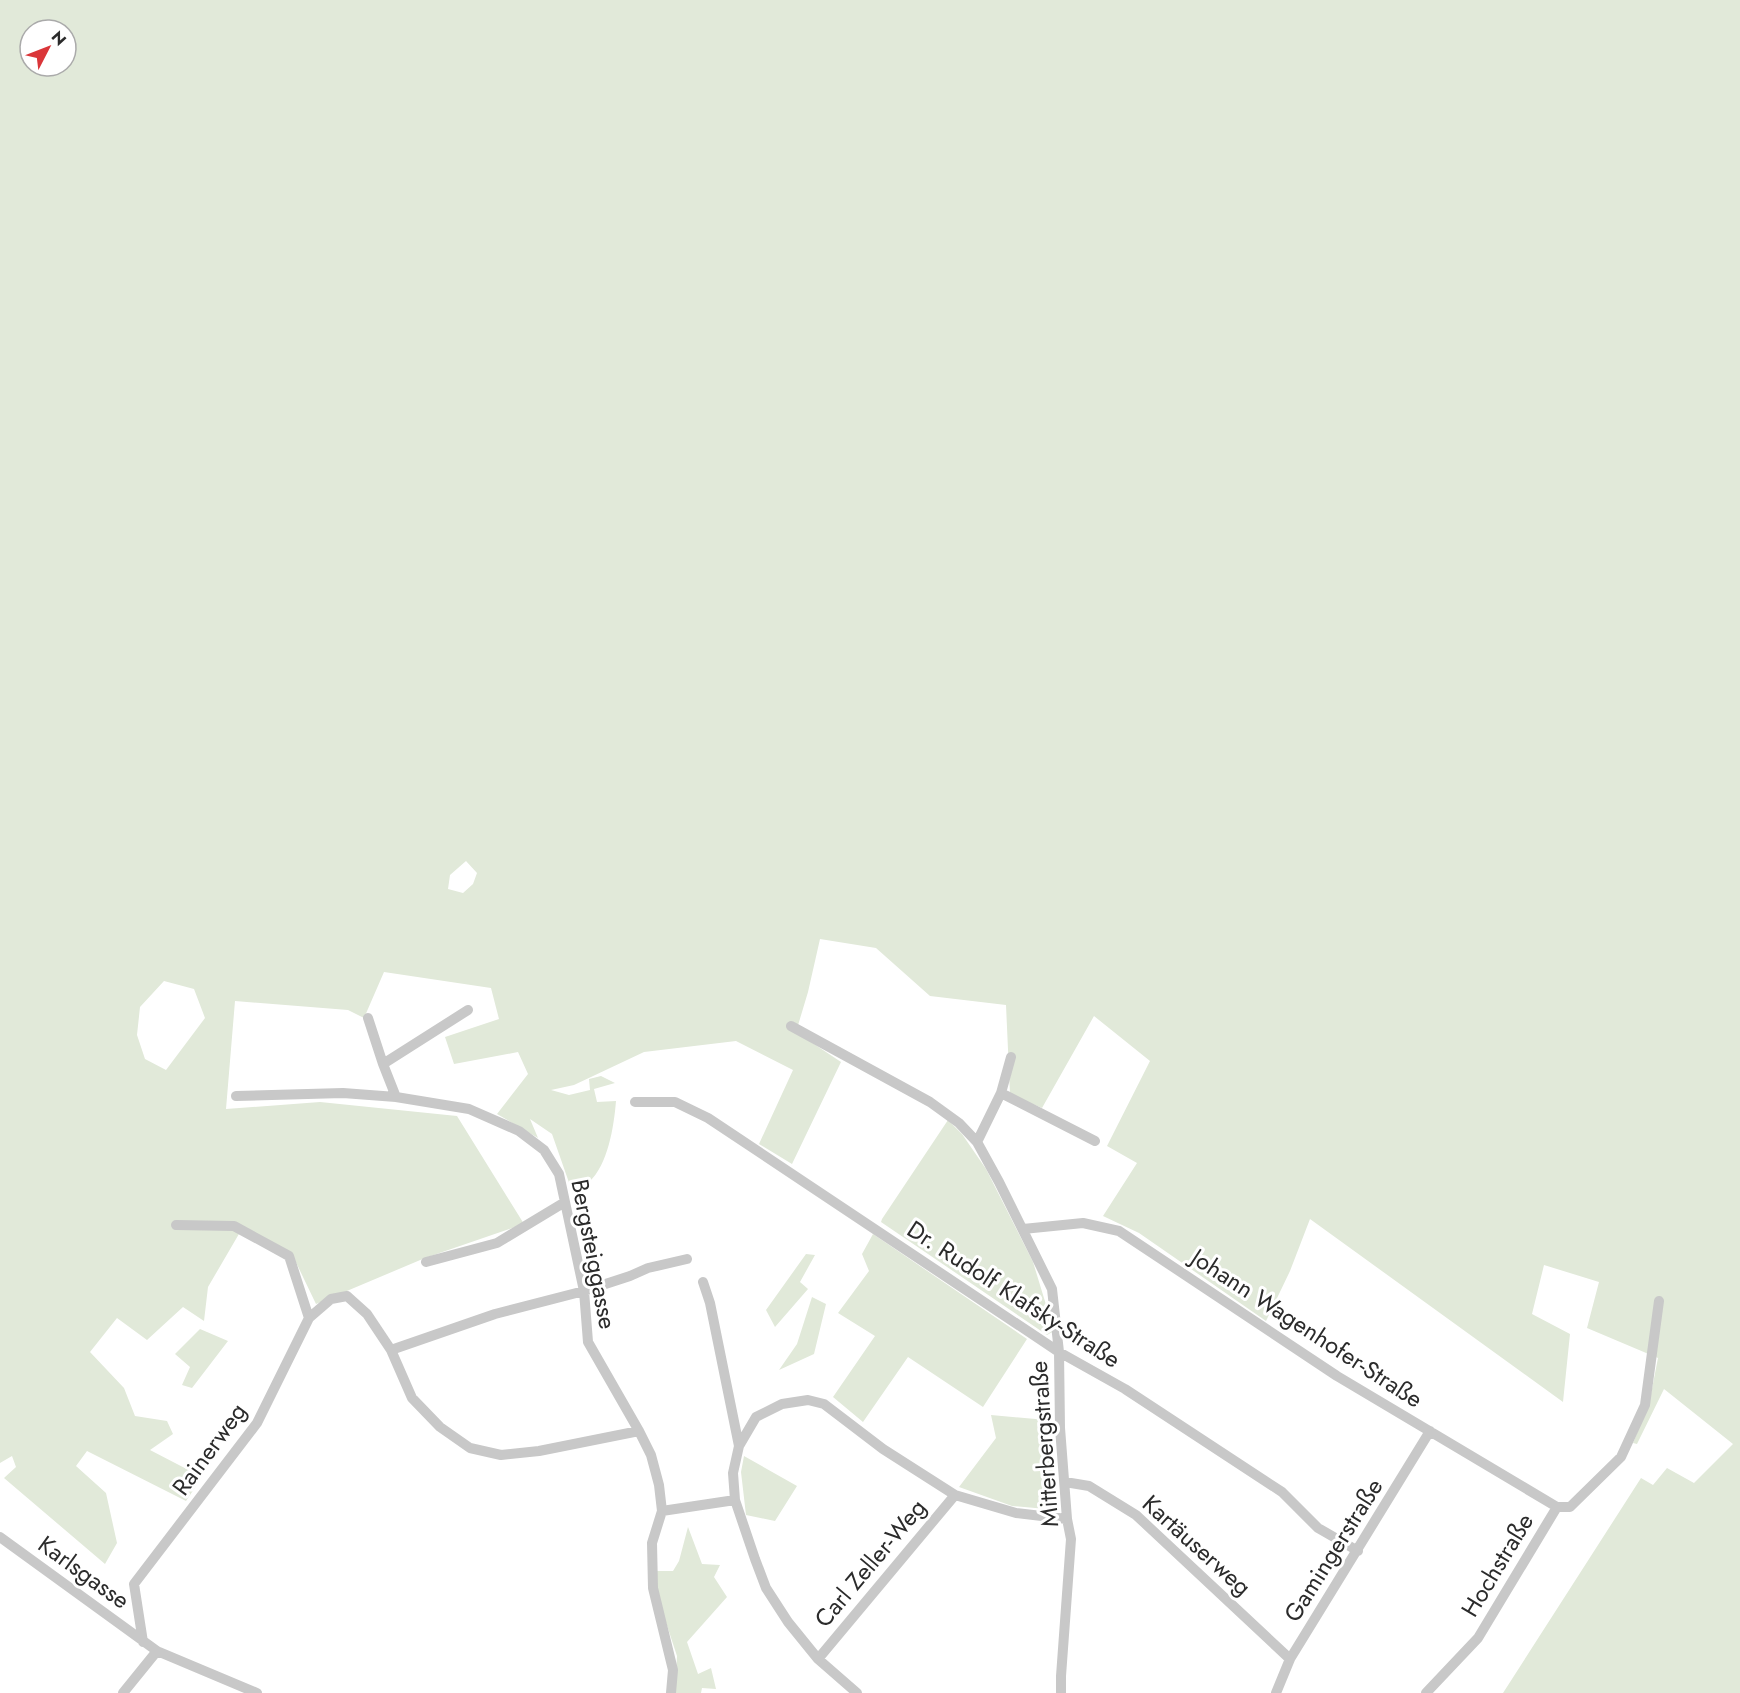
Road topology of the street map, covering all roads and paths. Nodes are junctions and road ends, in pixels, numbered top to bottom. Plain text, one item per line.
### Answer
1 (468, 1010) dead end
2 (368, 1018) dead end
3 (791, 1026) dead end
4 (1011, 1057) dead end
5 (383, 1064) junction
6 (1001, 1093) junction
7 (236, 1096) dead end
8 (396, 1097) junction
9 (635, 1102) dead end
10 (977, 1142) junction
11 (1095, 1142) dead end
12 (566, 1202) junction
13 (176, 1225) dead end
14 (1023, 1229) junction
15 (687, 1259) dead end
16 (426, 1262) dead end
17 (702, 1282) dead end
18 (584, 1291) junction
19 (1659, 1301) dead end
20 (309, 1318) junction
21 (391, 1350) junction
22 (1059, 1352) junction
23 (639, 1431) junction
24 (1430, 1431) junction
25 (739, 1446) junction
26 (1065, 1482) junction
27 (955, 1495) junction
28 (735, 1500) junction
29 (1557, 1507) junction
30 (662, 1511) junction
31 (1067, 1519) junction
32 (0, 1537) edge
33 (1358, 1551) junction
34 (143, 1642) junction
35 (157, 1651) junction
36 (818, 1659) junction
37 (1290, 1659) junction
38 (123, 1693) edge
39 (256, 1693) edge
40 (670, 1693) edge
41 (857, 1693) edge
42 (1061, 1693) edge
43 (1276, 1693) edge
44 (1426, 1693) edge

1 - 5 street
2 - 5 street
3 - 10 street, Mitterbergstraße
4 - 6 street
5 - 8 street
6 - 10 street
6 - 11 street
7 - 8 street, Bergsteiggasse
8 - 12 street, Bergsteiggasse
9 - 22 street, Dr. Rudolf Klafsky-Straße
10 - 14 street, Mitterbergstraße
12 - 16 street
12 - 18 street, Bergsteiggasse
13 - 20 street
14 - 22 street, Mitterbergstraße
14 - 24 street, Johann Wagenhofer-Straße
15 - 18 street
17 - 25 street
18 - 21 street
18 - 23 street, Bergsteiggasse
19 - 29 street, Hochstraße
20 - 21 street, Rainerweg
20 - 34 street, Rainerweg
21 - 23 street
22 - 26 street, Mitterbergstraße
22 - 33 street, Dr. Rudolf Klafsky-Straße
23 - 30 street, Bergsteiggasse
24 - 29 street, Johann Wagenhofer-Straße
24 - 33 street, Gamingerstraße
25 - 27 street
25 - 28 street
26 - 31 street, Mitterbergstraße
26 - 37 street, Kartäuserweg
27 - 31 street
27 - 36 street, Carl Zeller-Weg
28 - 30 street
28 - 36 street
29 - 44 street, Hochstraße
30 - 40 street, Bergsteiggasse
31 - 42 street, Mitterbergstraße
32 - 34 street, Karlsgasse
33 - 37 street, Gamingerstraße
34 - 35 street, Karlsgasse
35 - 38 street
35 - 39 street, Karlsgasse
36 - 41 street
37 - 43 street, Gamingerstraße

